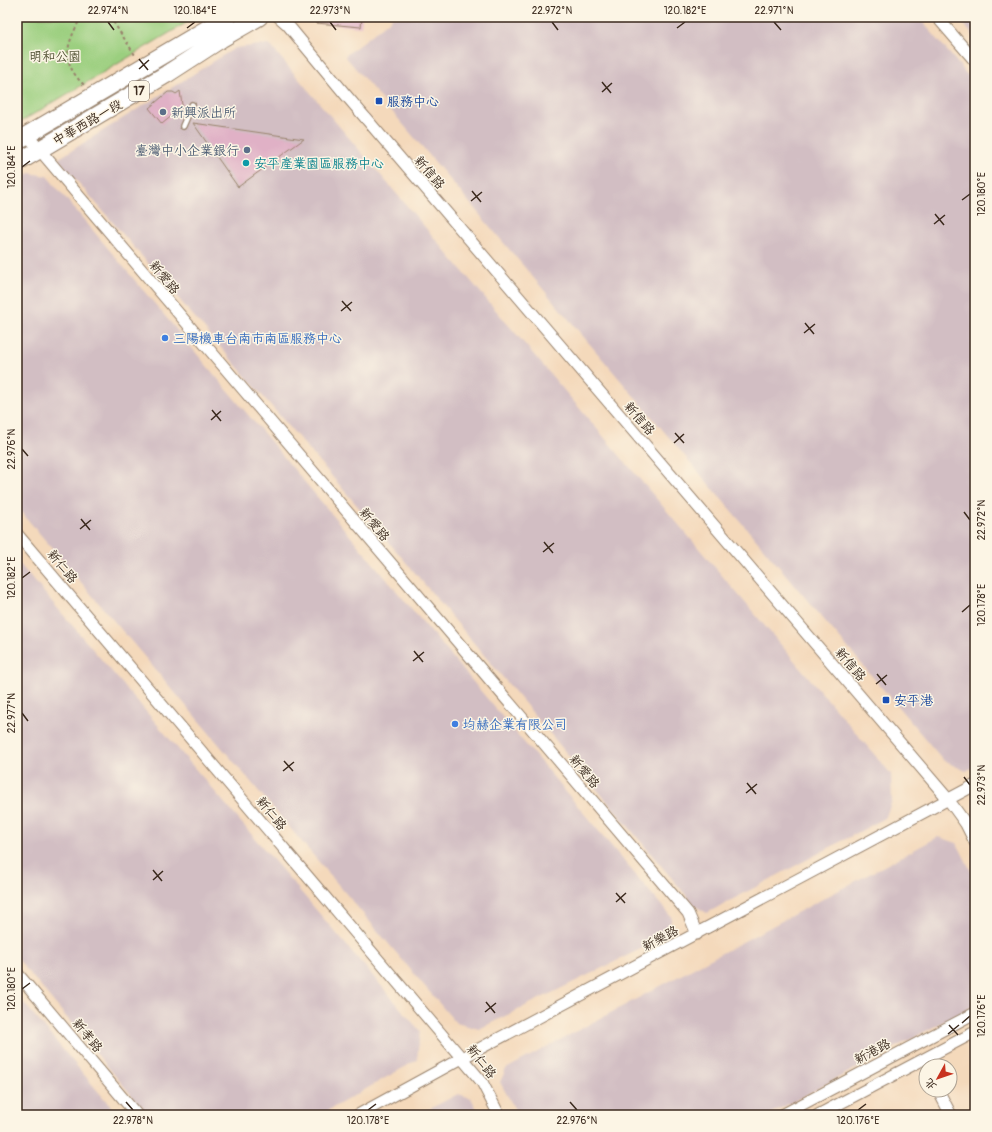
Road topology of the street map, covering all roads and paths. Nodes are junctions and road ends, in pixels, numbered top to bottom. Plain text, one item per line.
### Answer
1 (81, 17) edge
2 (110, 17) edge
3 (227, 17) edge
4 (259, 17) edge
5 (279, 17) edge
6 (937, 17) edge
7 (137, 58) dead end
8 (975, 61) edge
9 (86, 86) dead end
10 (192, 105) dead end
11 (17, 119) edge
12 (183, 126) dead end
13 (22, 134) edge
14 (39, 150) junction
15 (17, 163) edge
16 (17, 534) edge
17 (975, 785) edge
18 (948, 799) junction
19 (975, 842) edge
20 (697, 934) junction
21 (17, 973) edge
22 (975, 1013) edge
23 (975, 1032) edge
24 (915, 1044) junction
25 (462, 1058) junction
26 (922, 1058) edge
27 (932, 1058) edge
28 (918, 1066) edge
29 (942, 1098) edge
30 (137, 1115) edge
31 (358, 1115) edge
32 (499, 1115) edge
33 (782, 1115) edge
34 (818, 1115) edge
35 (951, 1115) edge

1 - 9 path
2 - 7 path
3 - 13 main road, 中華西路一段 / 17
4 - 14 main road, 中華西路一段 / 17
5 - 18 street, 新信路
6 - 8 street
10 - 12 lane
11 - 13 path
13 - 14 street, 新愛路
14 - 15 main road, 中華西路一段 / 17
14 - 20 street, 新愛路
16 - 25 street, 新仁路
17 - 18 street, 新樂路
18 - 19 street, 新信路
18 - 20 street, 新樂路
20 - 25 street, 新樂路
21 - 30 street, 新孝路
22 - 24 street, 新港路
23 - 27 street
24 - 26 street
24 - 33 street, 新港路
25 - 31 street, 新樂路
25 - 32 street, 新仁路
28 - 34 street
29 - 35 street

